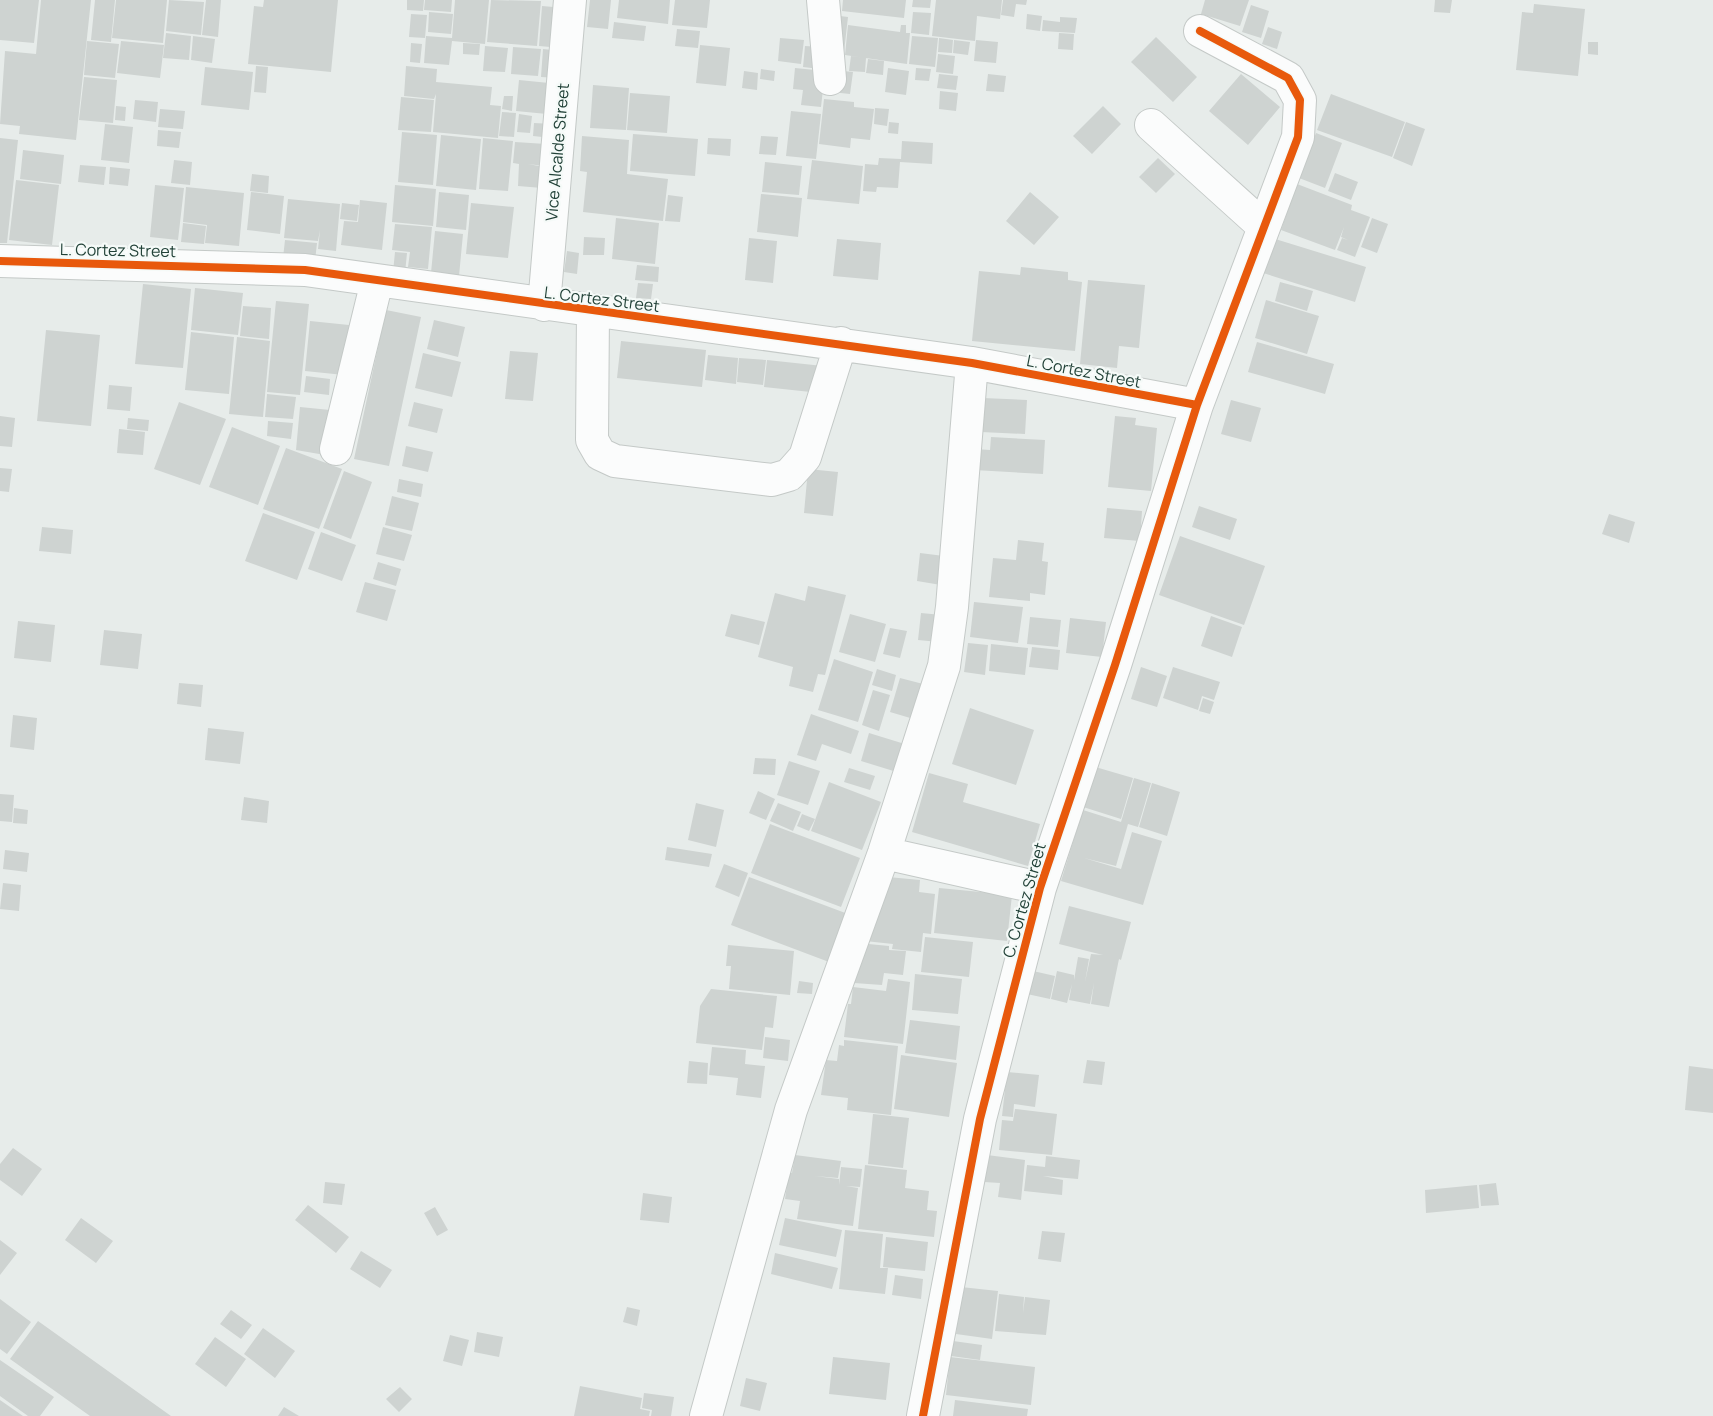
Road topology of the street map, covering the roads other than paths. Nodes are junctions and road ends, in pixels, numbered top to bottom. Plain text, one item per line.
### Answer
1 (570, 0) edge
2 (823, 0) edge
3 (1200, 32) dead end
4 (830, 79) dead end
5 (1151, 125) dead end
6 (1264, 227) junction
7 (0, 261) edge
8 (376, 280) junction
9 (544, 305) junction
10 (593, 311) junction
11 (841, 344) junction
12 (972, 363) junction
13 (1197, 405) junction
14 (336, 449) dead end
15 (884, 853) junction
16 (1040, 888) junction
17 (706, 1416) edge
18 (923, 1416) edge

1 - 9 street, Vice Alcalde Street
2 - 4 street
3 - 6 street, C. Cortez Street
5 - 6 street
6 - 13 street, C. Cortez Street
7 - 8 street, L. Cortez Street
8 - 9 street, L. Cortez Street
8 - 14 street
9 - 10 street, L. Cortez Street
10 - 11 street, L. Cortez Street
10 - 11 street
11 - 12 street, L. Cortez Street
12 - 13 street, L. Cortez Street
12 - 15 street
13 - 16 street, C. Cortez Street
15 - 16 street
15 - 17 street
16 - 18 street, C. Cortez Street

